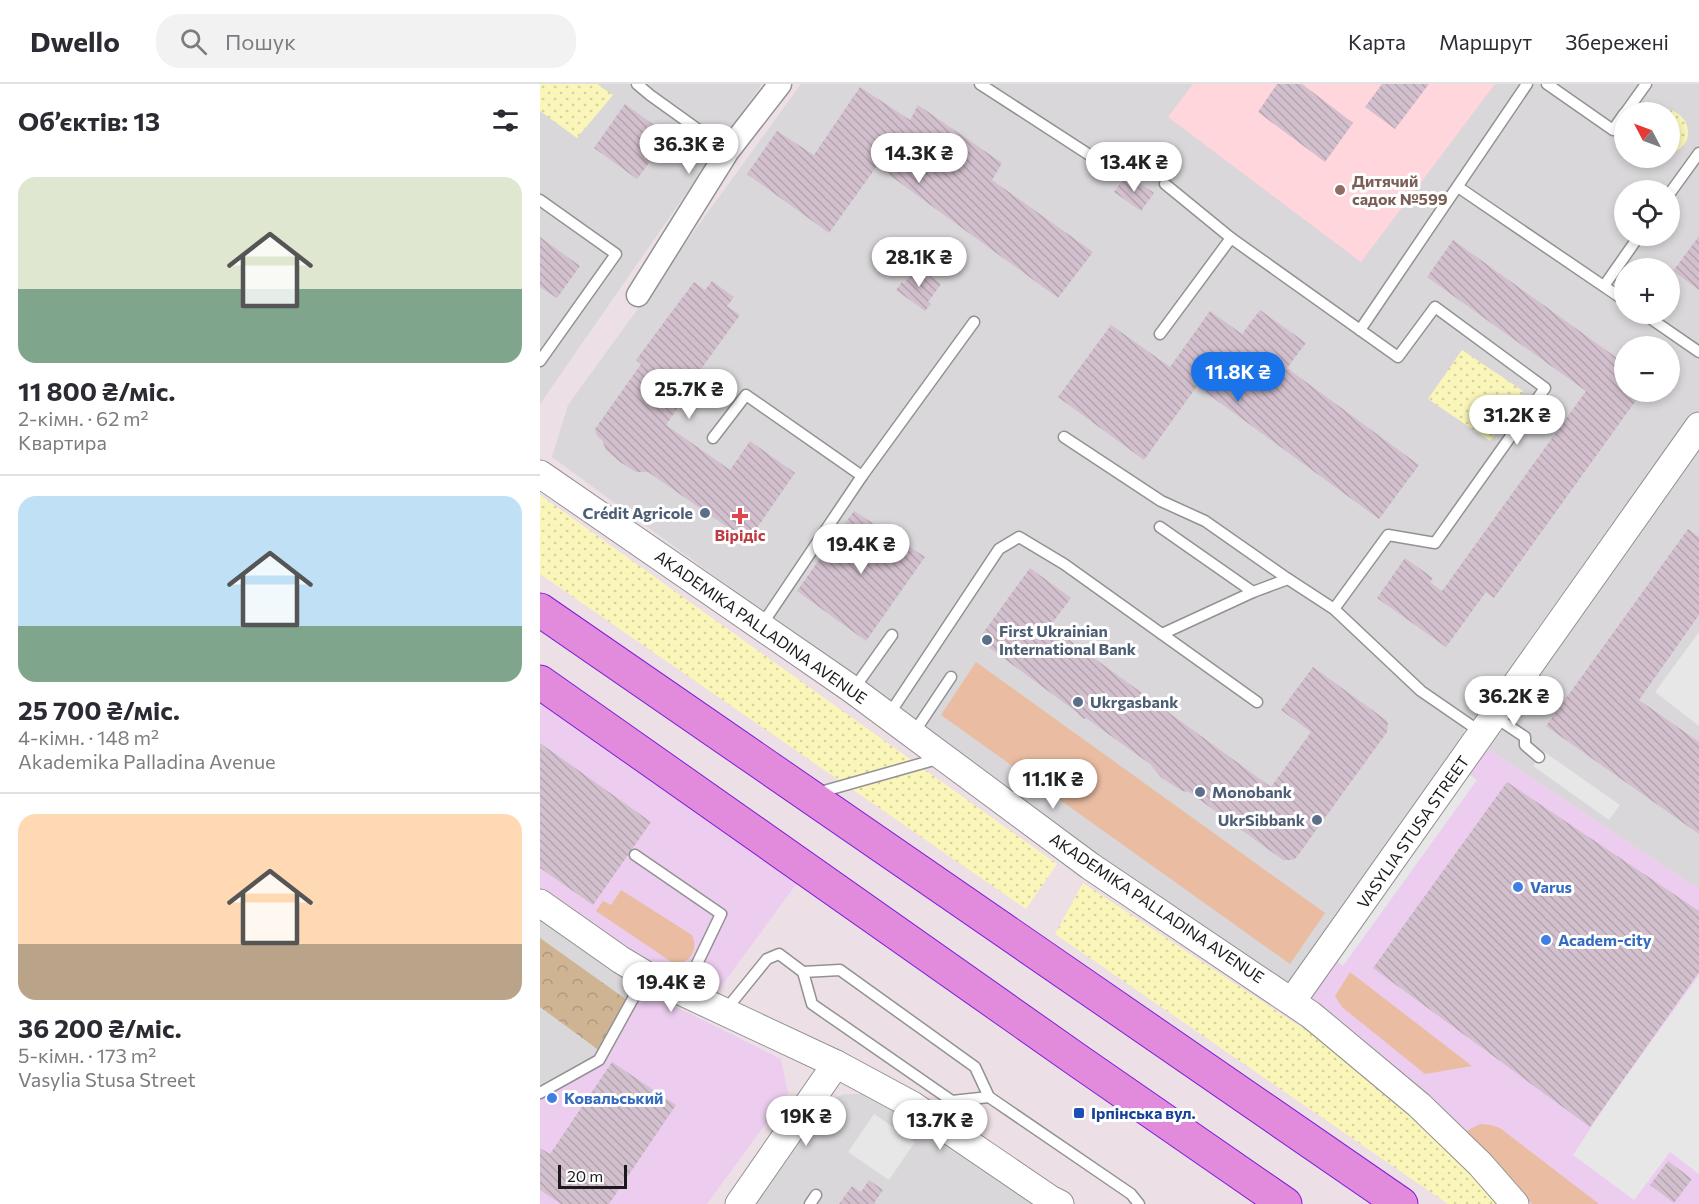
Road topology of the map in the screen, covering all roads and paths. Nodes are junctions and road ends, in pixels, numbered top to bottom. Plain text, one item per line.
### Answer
1 (637, 84) edge
2 (780, 84) edge
3 (980, 84) edge
4 (1527, 84) edge
5 (1547, 84) edge
6 (1646, 84) edge
7 (1633, 102) edge
8 (1614, 129) edge
9 (728, 151) junction
10 (1699, 153) edge
11 (1134, 158) dead end
12 (1679, 180) edge
13 (1165, 184) dead end
14 (1458, 187) junction
15 (540, 200) edge
16 (1231, 238) junction
17 (1632, 246) edge
18 (1604, 286) junction
19 (1614, 293) edge
20 (638, 295) dead end
21 (975, 322) dead end
22 (1658, 324) edge
23 (1360, 330) junction
24 (1160, 334) dead end
25 (1699, 352) edge
26 (540, 361) edge
27 (1699, 426) edge
28 (1064, 437) dead end
29 (713, 438) dead end
30 (540, 474) edge
31 (862, 476) junction
32 (1160, 527) dead end
33 (1288, 579) junction
34 (1253, 592) junction
35 (1334, 609) junction
36 (540, 610) edge
37 (761, 626) junction
38 (1162, 634) junction
39 (892, 635) dead end
40 (951, 677) dead end
41 (540, 682) edge
42 (853, 690) junction
43 (1257, 702) dead end
44 (888, 716) junction
45 (1489, 725) junction
46 (913, 735) junction
47 (944, 757) junction
48 (1539, 757) dead end
49 (807, 796) junction
50 (635, 855) dead end
51 (540, 903) edge
52 (803, 972) junction
53 (646, 975) junction
54 (683, 993) junction
55 (1292, 1001) junction
56 (724, 1012) junction
57 (836, 1064) junction
58 (540, 1093) edge
59 (988, 1097) junction
60 (739, 1204) edge
61 (1060, 1204) edge
62 (1139, 1204) edge
63 (1285, 1204) edge
64 (1401, 1204) edge
65 (1515, 1204) edge

1 - 9 lane
2 - 9 street
3 - 11 lane
4 - 14 lane
5 - 8 lane
6 - 7 lane
9 - 20 street
10 - 12 lane
13 - 16 lane
14 - 18 lane
14 - 23 lane
15 - 26 lane
16 - 23 lane
16 - 24 lane
17 - 18 lane
18 - 19 lane
21 - 31 lane
22 - 25 lane
23 - 35 lane
27 - 45 street, VASYLIA STUSA STREET
28 - 33 lane
29 - 31 lane
30 - 37 street, AKADEMIKA PALLADINA AVENUE
31 - 37 lane
32 - 34 lane
33 - 34 lane
33 - 35 lane
34 - 38 lane
35 - 45 lane
36 - 49 highway
37 - 42 street, AKADEMIKA PALLADINA AVENUE
38 - 43 lane
38 - 44 lane
39 - 42 lane
40 - 46 lane
41 - 63 highway
42 - 44 street, AKADEMIKA PALLADINA AVENUE
44 - 46 street, AKADEMIKA PALLADINA AVENUE
45 - 48 lane
45 - 55 street, VASYLIA STUSA STREET
46 - 47 street, AKADEMIKA PALLADINA AVENUE
47 - 49 lane
47 - 55 street, AKADEMIKA PALLADINA AVENUE
49 - 64 highway
50 - 54 lane
51 - 53 street
52 - 56 lane
52 - 59 lane
52 - 59 lane
53 - 54 street
53 - 58 lane
54 - 56 street
55 - 65 street, AKADEMIKA PALLADINA AVENUE
56 - 57 street
57 - 60 street
57 - 61 street
59 - 62 lane

